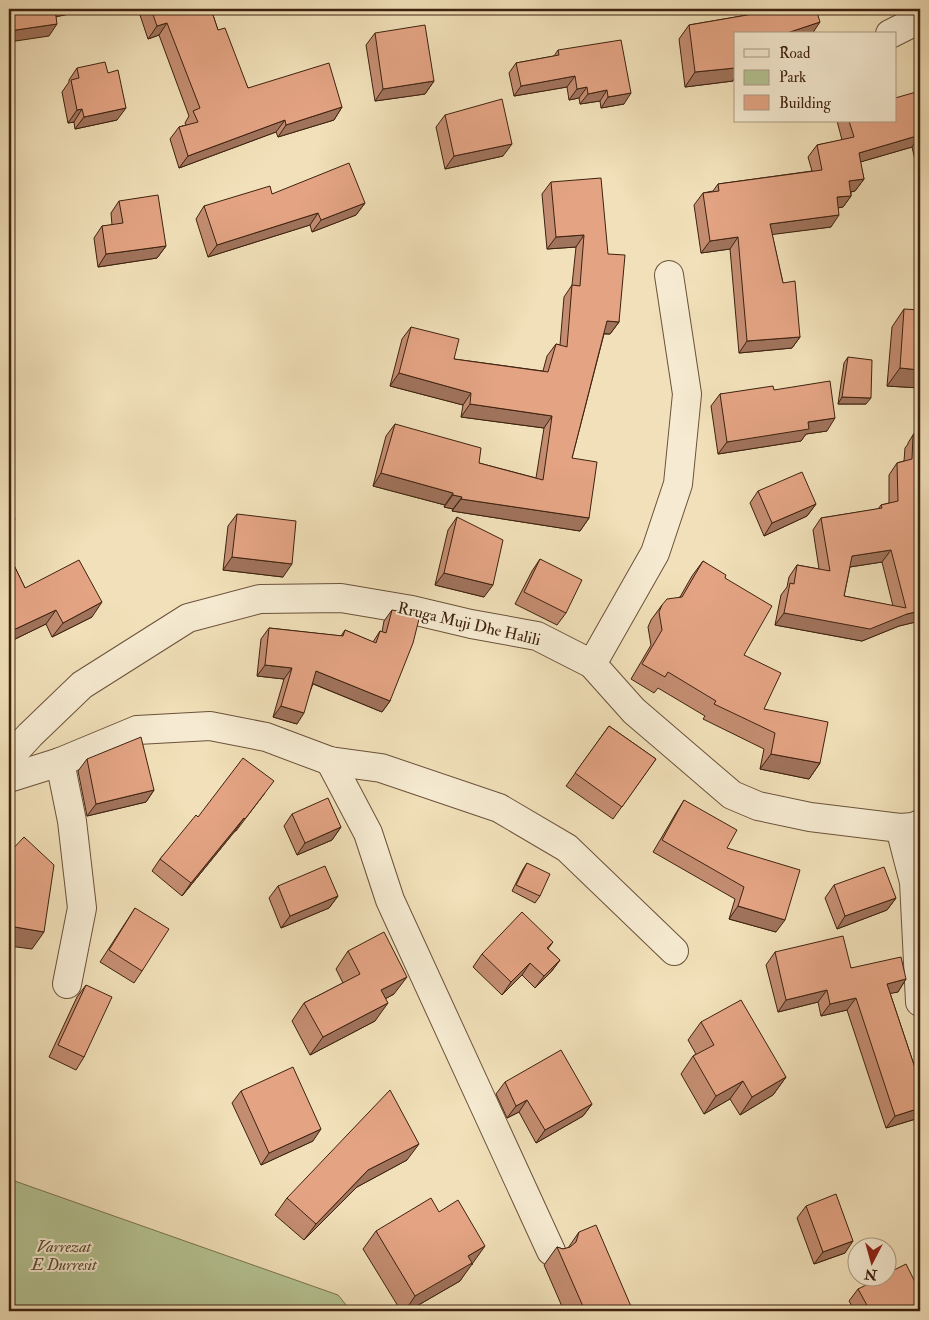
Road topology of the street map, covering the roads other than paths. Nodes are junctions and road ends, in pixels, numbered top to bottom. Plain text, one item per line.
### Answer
1 (920, 19) edge
2 (894, 32) edge
3 (669, 275) dead end
4 (592, 664) junction
5 (9, 758) edge
6 (330, 761) junction
7 (60, 762) junction
8 (9, 778) edge
9 (910, 826) edge
10 (674, 951) dead end
11 (67, 984) dead end
12 (920, 1002) edge
13 (550, 1251) dead end

1 - 2 street
3 - 4 street
4 - 5 street, Rruga Muji Dhe Halili
4 - 9 street, Rruga Muji Dhe Halili
6 - 7 street
6 - 10 street
6 - 13 street
7 - 8 street
7 - 11 street
9 - 12 street

